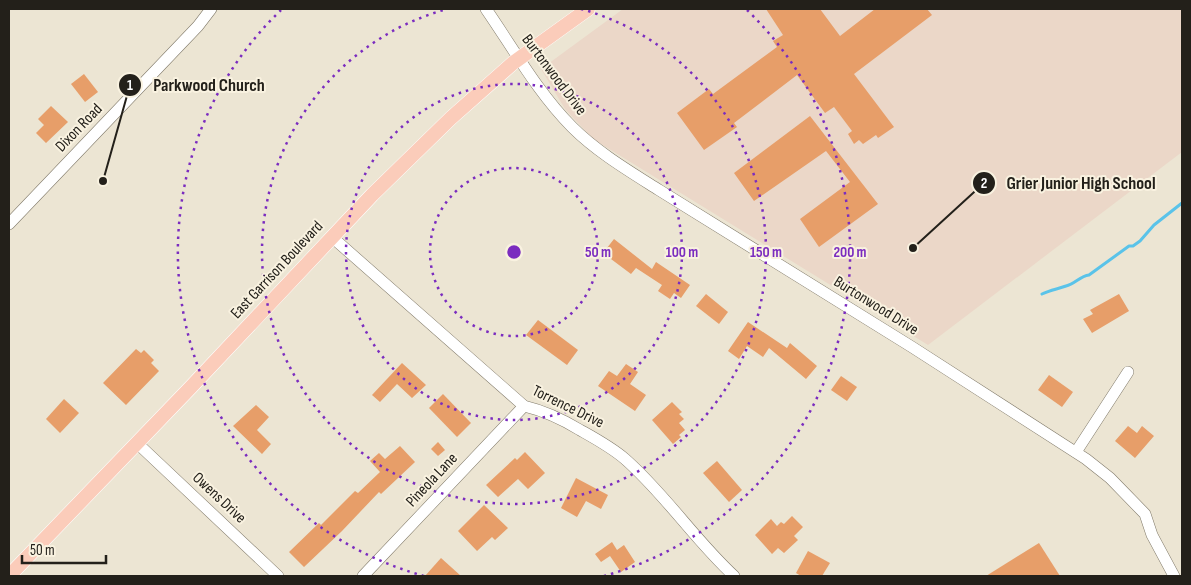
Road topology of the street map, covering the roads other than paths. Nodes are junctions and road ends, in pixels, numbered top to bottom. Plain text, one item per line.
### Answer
1 (211, 9) edge
2 (486, 9) edge
3 (588, 9) edge
4 (520, 58) junction
5 (9, 224) edge
6 (332, 238) junction
7 (1128, 372) dead end
8 (524, 406) junction
9 (137, 443) junction
10 (1076, 452) junction
11 (9, 576) edge
12 (278, 576) edge
13 (363, 576) edge
14 (734, 576) edge
15 (1174, 576) edge

1 - 5 street, Dixon Road
2 - 4 street, Burtonwood Drive
3 - 4 main road, East Garrison Boulevard
4 - 6 main road, East Garrison Boulevard
4 - 10 street, Burtonwood Drive
6 - 8 street, Torrence Drive
6 - 9 main road, East Garrison Boulevard
7 - 10 street
8 - 13 street, Pineola Lane
8 - 14 street, Torrence Drive
9 - 11 main road, East Garrison Boulevard
9 - 12 street, Owens Drive
10 - 15 street, Burtonwood Drive

